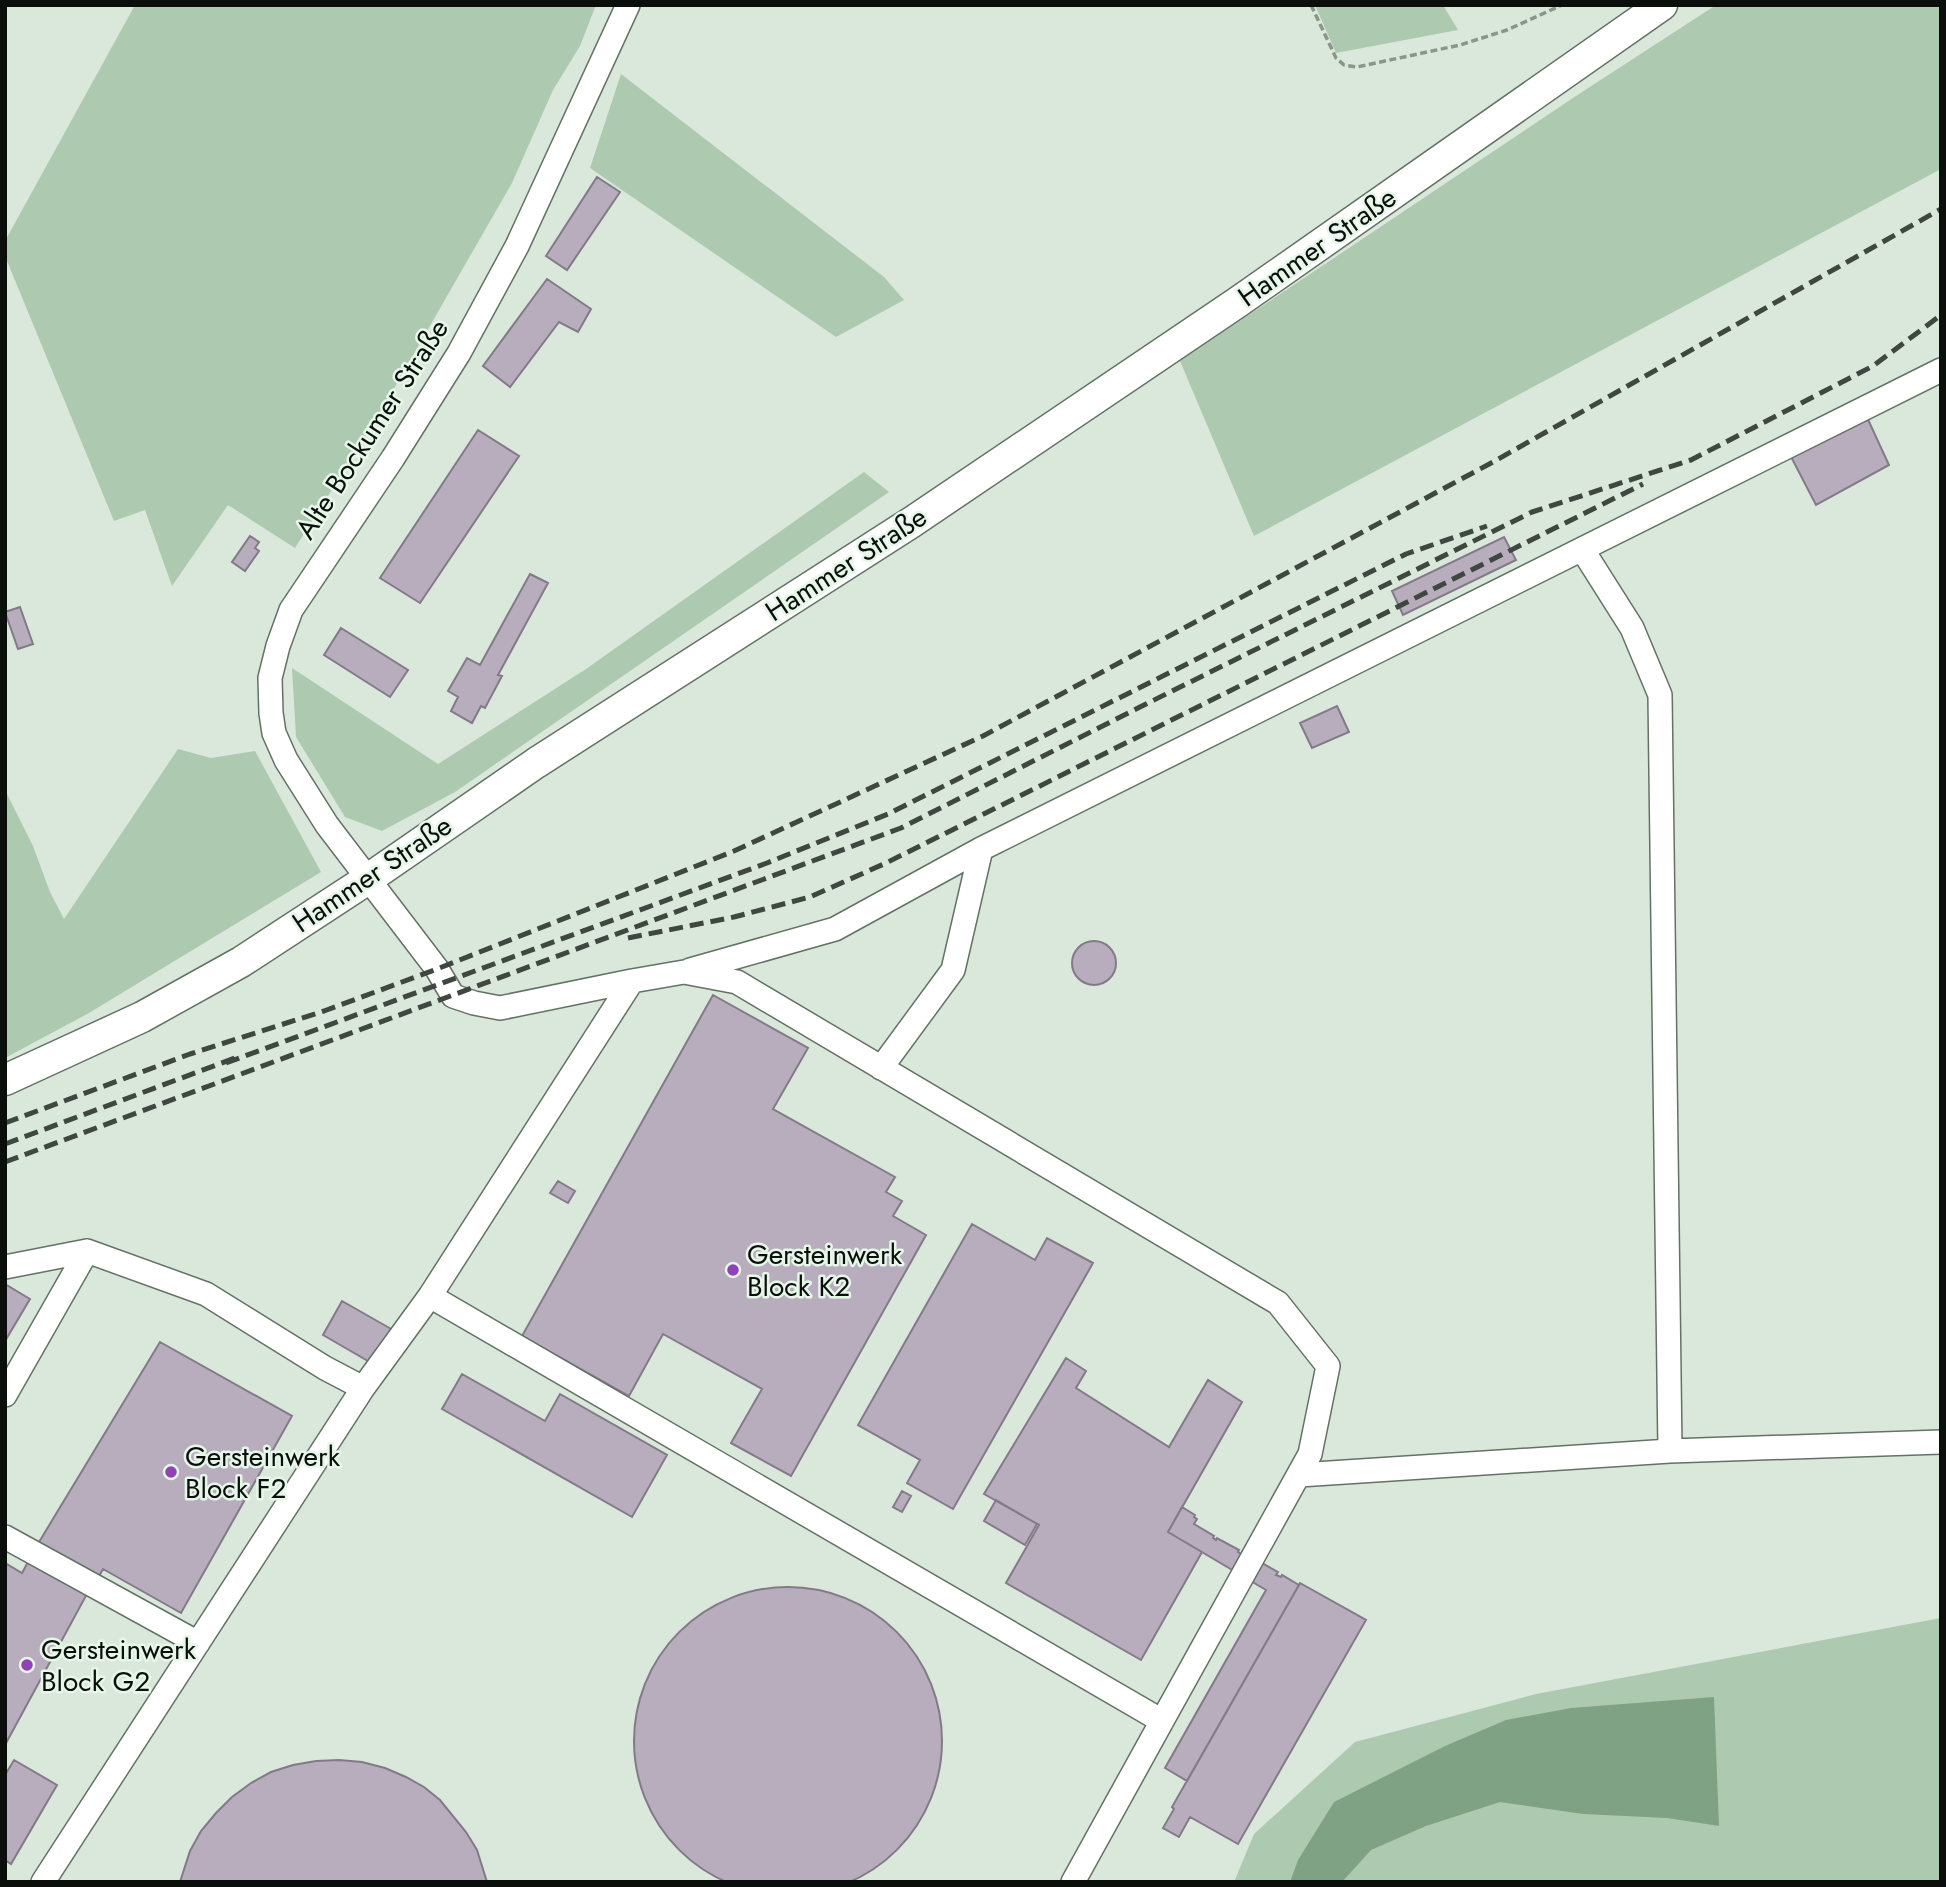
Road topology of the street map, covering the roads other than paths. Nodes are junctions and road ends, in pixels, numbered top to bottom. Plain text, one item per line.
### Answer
1 (628, 5) edge
2 (1662, 5) edge
3 (1941, 370) edge
4 (1582, 549) junction
5 (981, 849) junction
6 (368, 879) junction
7 (684, 972) junction
8 (632, 981) junction
9 (881, 1068) junction
10 (5, 1080) edge
11 (87, 1251) junction
12 (5, 1267) edge
13 (430, 1296) junction
14 (363, 1388) junction
15 (5, 1395) edge
16 (1941, 1442) edge
17 (1911, 1443) junction
18 (1670, 1451) junction
19 (1941, 1457) edge
20 (1299, 1475) junction
21 (5, 1537) edge
22 (198, 1643) junction
23 (1162, 1721) junction
24 (43, 1882) edge
25 (1073, 1882) edge

1 - 6 street, Alte Bockumer Straße
2 - 6 main road, Hammer Straße
3 - 4 street
4 - 5 street
4 - 18 street
5 - 7 street
5 - 9 street
6 - 8 street, Alte Bockumer Straße
6 - 10 main road, Hammer Straße
7 - 8 street, Alte Bockumer Straße
7 - 9 street
8 - 13 street
9 - 20 street
11 - 12 street
11 - 14 street
11 - 15 street
13 - 14 street
13 - 23 street
14 - 22 street
16 - 17 street
17 - 18 street
17 - 19 street
18 - 20 street
20 - 23 street
21 - 22 street
22 - 24 street
23 - 25 street

